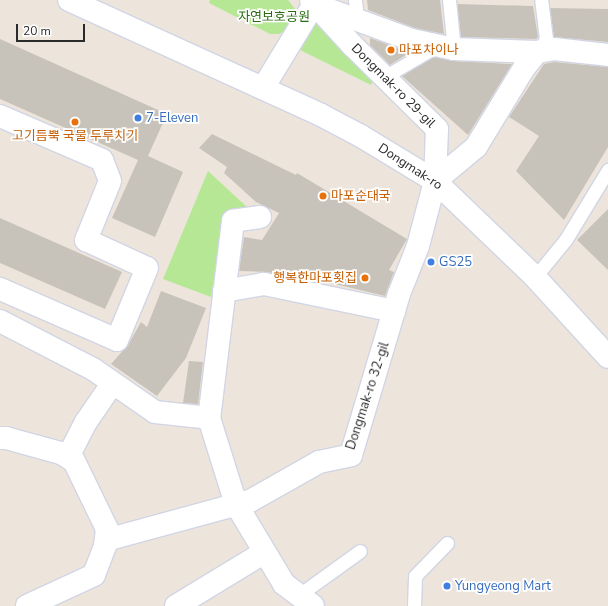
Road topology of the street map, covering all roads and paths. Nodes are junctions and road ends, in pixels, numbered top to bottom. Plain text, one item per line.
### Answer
1 (69, 0) edge
2 (449, 0) edge
3 (541, 0) edge
4 (310, 1) edge
5 (356, 10) edge
6 (446, 48) junction
7 (537, 52) junction
8 (608, 55) edge
9 (384, 77) junction
10 (263, 88) junction
11 (0, 116) edge
12 (608, 170) edge
13 (435, 181) junction
14 (260, 217) dead end
15 (535, 277) junction
16 (0, 289) edge
17 (224, 292) junction
18 (394, 311) junction
19 (0, 321) edge
20 (608, 358) edge
21 (112, 384) junction
22 (209, 418) junction
23 (0, 438) edge
24 (68, 457) junction
25 (236, 504) junction
26 (106, 540) junction
27 (447, 543) dead end
28 (360, 551) dead end
29 (264, 553) junction
30 (306, 601) edge
31 (27, 606) edge
32 (176, 606) edge
33 (414, 606) edge

1 - 10 street, Dongmak-ro
2 - 6 lane
3 - 7 lane
4 - 5 street
4 - 9 street, Dongmak-ro 29-gil
4 - 10 street
5 - 6 street
6 - 7 street
6 - 9 lane
7 - 8 street
7 - 13 street
9 - 13 street, Dongmak-ro 29-gil
10 - 13 street, Dongmak-ro
11 - 16 street
12 - 15 lane
13 - 15 street, Dongmak-ro
13 - 18 street, Dongmak-ro 32-gil
14 - 17 street
15 - 20 street, Dongmak-ro
17 - 18 street
17 - 22 street
18 - 25 street, Dongmak-ro 32-gil
19 - 21 street
21 - 22 street
21 - 24 street
22 - 25 street
23 - 24 street
24 - 26 street
25 - 26 street, Dongmak-ro 32-gil
25 - 29 street
26 - 31 street
27 - 33 lane
28 - 30 lane
29 - 30 street
29 - 32 street

